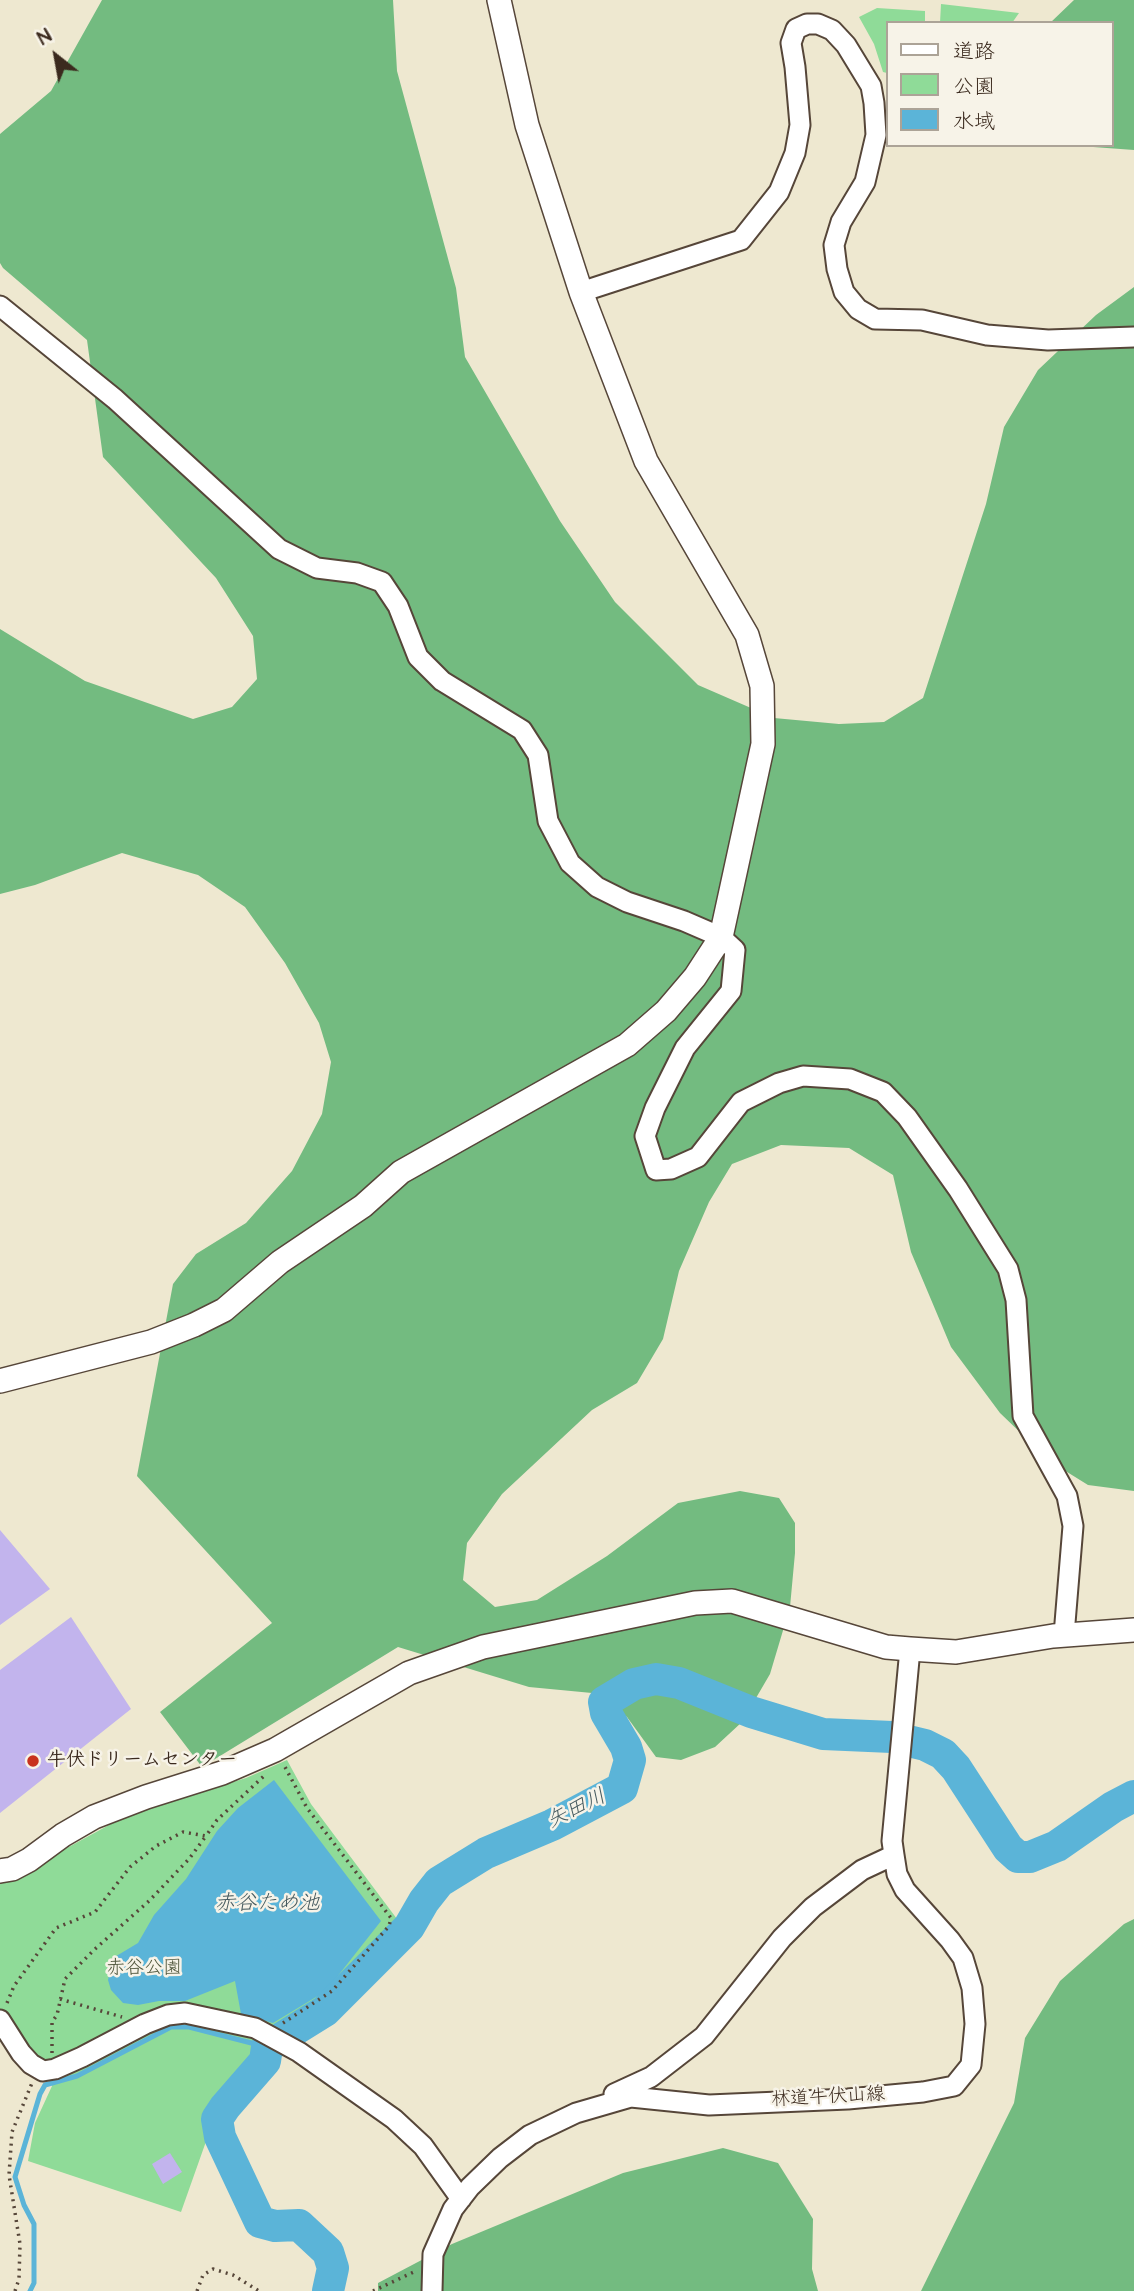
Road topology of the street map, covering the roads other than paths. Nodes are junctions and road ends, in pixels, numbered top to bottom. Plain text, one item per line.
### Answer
1 (499, 0) edge
2 (581, 292) junction
3 (0, 306) edge
4 (1134, 337) edge
5 (721, 937) junction
6 (0, 1381) edge
7 (1134, 1630) edge
8 (1064, 1635) junction
9 (910, 1648) junction
10 (894, 1855) junction
11 (0, 1871) edge
12 (0, 2020) edge
13 (605, 2104) junction
14 (461, 2199) junction
15 (432, 2291) edge

1 - 2 street
2 - 4 street
2 - 5 street
3 - 5 street
5 - 6 street
5 - 8 street
7 - 8 street
8 - 9 street
9 - 10 street, 林道牛伏山線
9 - 11 street
10 - 13 street
10 - 13 street, 林道牛伏山線
12 - 14 street
13 - 14 street, 林道牛伏山線
14 - 15 street, 林道牛伏山線

